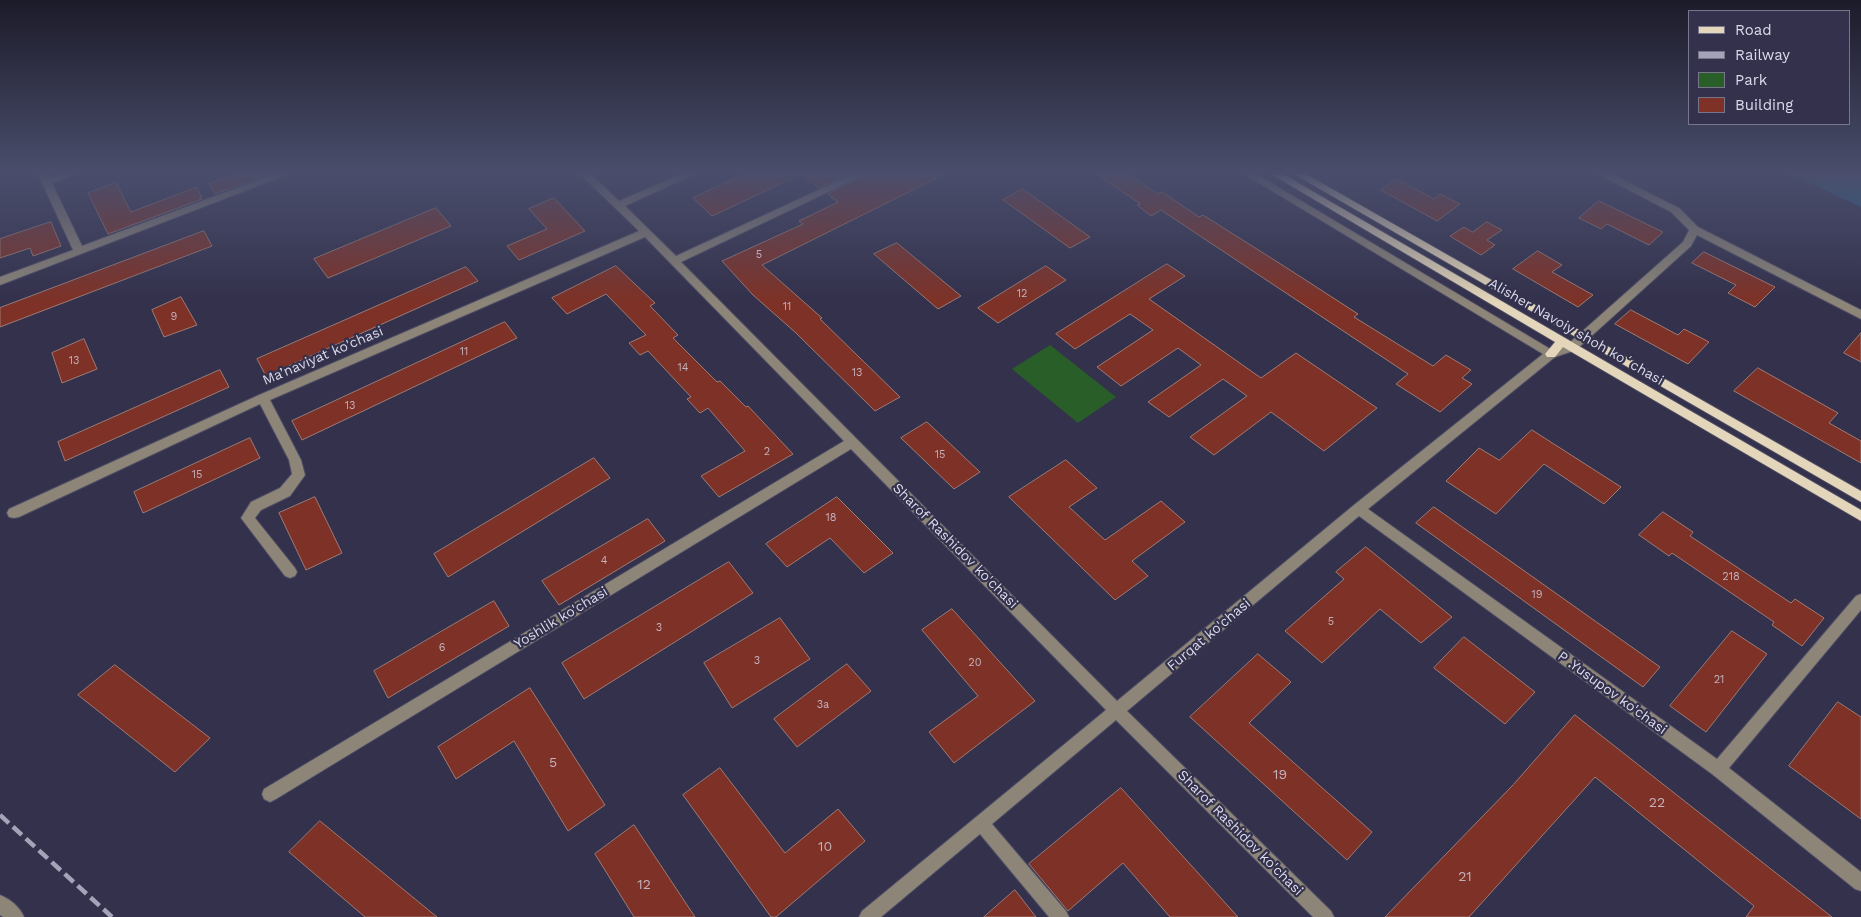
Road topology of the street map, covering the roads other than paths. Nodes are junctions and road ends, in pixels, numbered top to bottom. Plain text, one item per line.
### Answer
1 (63, 217) edge
2 (172, 217) edge
3 (629, 217) edge
4 (769, 217) edge
5 (1321, 217) edge
6 (1349, 217) edge
7 (1373, 217) edge
8 (1682, 217) edge
9 (1694, 229) junction
10 (646, 232) junction
11 (79, 252) junction
12 (674, 261) junction
13 (0, 281) edge
14 (1861, 315) edge
15 (1582, 337) junction
16 (1567, 344) junction
17 (1551, 354) junction
18 (263, 398) junction
19 (852, 442) junction
20 (1861, 497) edge
21 (1359, 509) junction
22 (14, 513) dead end
23 (1861, 516) edge
24 (290, 572) dead end
25 (1861, 600) edge
26 (1117, 711) junction
27 (1718, 769) junction
28 (270, 794) dead end
29 (981, 823) junction
30 (1861, 882) edge
31 (0, 902) edge
32 (15, 917) edge
33 (868, 917) edge
34 (1060, 917) edge
35 (1326, 917) edge

1 - 11 street
2 - 11 street
3 - 10 street, Sharof Rashidov ko'chasi
4 - 12 street
5 - 17 street
6 - 16 main road, Alisher Navoiy shoh koʻchasi
7 - 15 main road, Alisher Navoiy shoh koʻchasi
8 - 9 street
9 - 14 street
9 - 15 street
10 - 12 street, Sharof Rashidov ko'chasi
10 - 18 street, Ma’naviyat ko'chasi
11 - 13 street
12 - 19 street, Sharof Rashidov ko'chasi
15 - 16 street
15 - 20 main road, Alisher Navoiy shoh koʻchasi
16 - 17 main road
16 - 23 main road, Alisher Navoiy shoh koʻchasi
17 - 21 street, Furqat ko'chasi
18 - 22 street, Ma’naviyat ko'chasi
18 - 24 street
19 - 26 street, Sharof Rashidov ko'chasi
19 - 28 street, Yoshlik ko'chasi
21 - 26 street, Furqat ko'chasi
21 - 27 street, P .Yusupov ko'chasi
25 - 27 street
26 - 29 street, Furqat ko'chasi
26 - 35 street, Sharof Rashidov ko'chasi
27 - 30 street, P .Yusupov ko'chasi
29 - 33 street, Furqat ko'chasi
29 - 34 street
31 - 32 street

